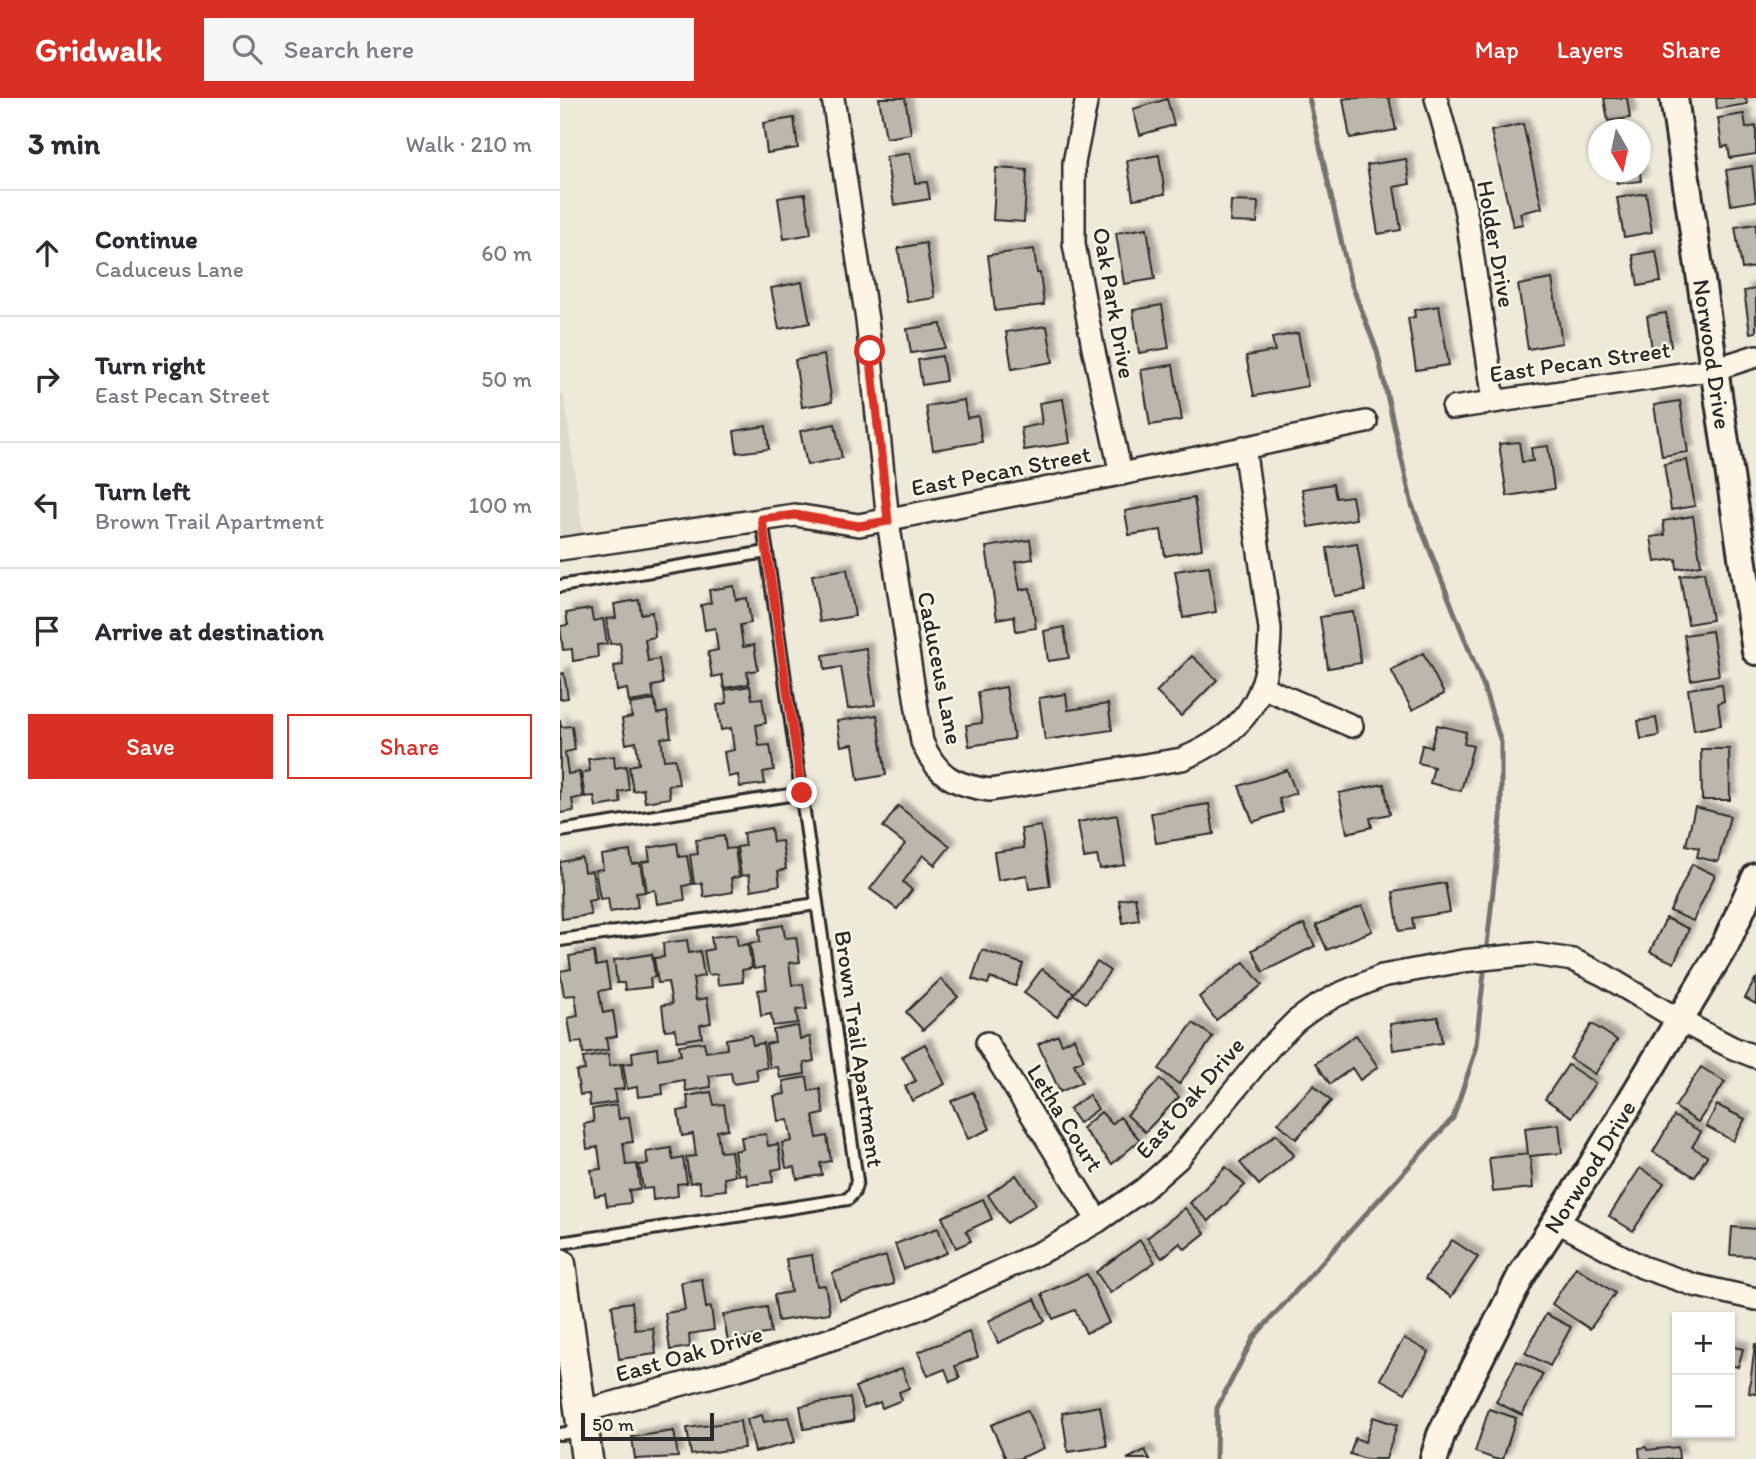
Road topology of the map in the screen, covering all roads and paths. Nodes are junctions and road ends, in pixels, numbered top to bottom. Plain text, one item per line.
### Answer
1 (833, 98) edge
2 (1087, 98) edge
3 (1436, 98) edge
4 (1674, 98) edge
5 (1756, 356) edge
6 (1715, 369) junction
7 (1494, 401) junction
8 (1453, 408) dead end
9 (1366, 422) dead end
10 (1244, 447) junction
11 (1121, 474) junction
12 (762, 519) junction
13 (888, 521) junction
14 (560, 549) edge
15 (767, 552) junction
16 (560, 586) edge
17 (1756, 651) edge
18 (1262, 687) junction
19 (1352, 726) dead end
20 (802, 793) junction
21 (560, 831) edge
22 (1756, 877) edge
23 (817, 904) junction
24 (560, 940) edge
25 (1679, 1020) junction
26 (987, 1043) dead end
27 (1756, 1057) edge
28 (1098, 1221) junction
29 (1556, 1221) junction
30 (560, 1243) edge
31 (560, 1264) edge
32 (1756, 1299) edge
33 (577, 1434) edge
34 (1434, 1459) edge

1 - 13 street, Caduceus Lane
2 - 11 street, Oak Park Drive
3 - 7 street, Holder Drive
4 - 6 street, Norwood Drive
5 - 6 street, East Pecan Street
6 - 7 street, East Pecan Street
6 - 17 street, Norwood Drive
7 - 8 street, East Pecan Street
9 - 10 street, East Pecan Street
10 - 11 street, East Pecan Street
10 - 18 street, Caduceus Lane
11 - 13 street, East Pecan Street
12 - 13 street, East Pecan Street
12 - 14 street, East Pecan Street
12 - 15 lane, Brown Trail Apartment
13 - 18 street, Caduceus Lane
15 - 16 lane
15 - 20 lane, Brown Trail Apartment
18 - 19 street
20 - 21 lane
20 - 23 lane, Brown Trail Apartment
22 - 25 street, Norwood Drive
23 - 24 lane, Brown Trail Apartment
23 - 30 lane, Brown Trail Apartment
25 - 27 street, East Oak Drive
25 - 28 street, East Oak Drive
25 - 29 street, Norwood Drive
26 - 28 street, Letha Court
28 - 33 street, East Oak Drive
29 - 32 street
29 - 34 street, Norwood Drive
31 - 33 main road

